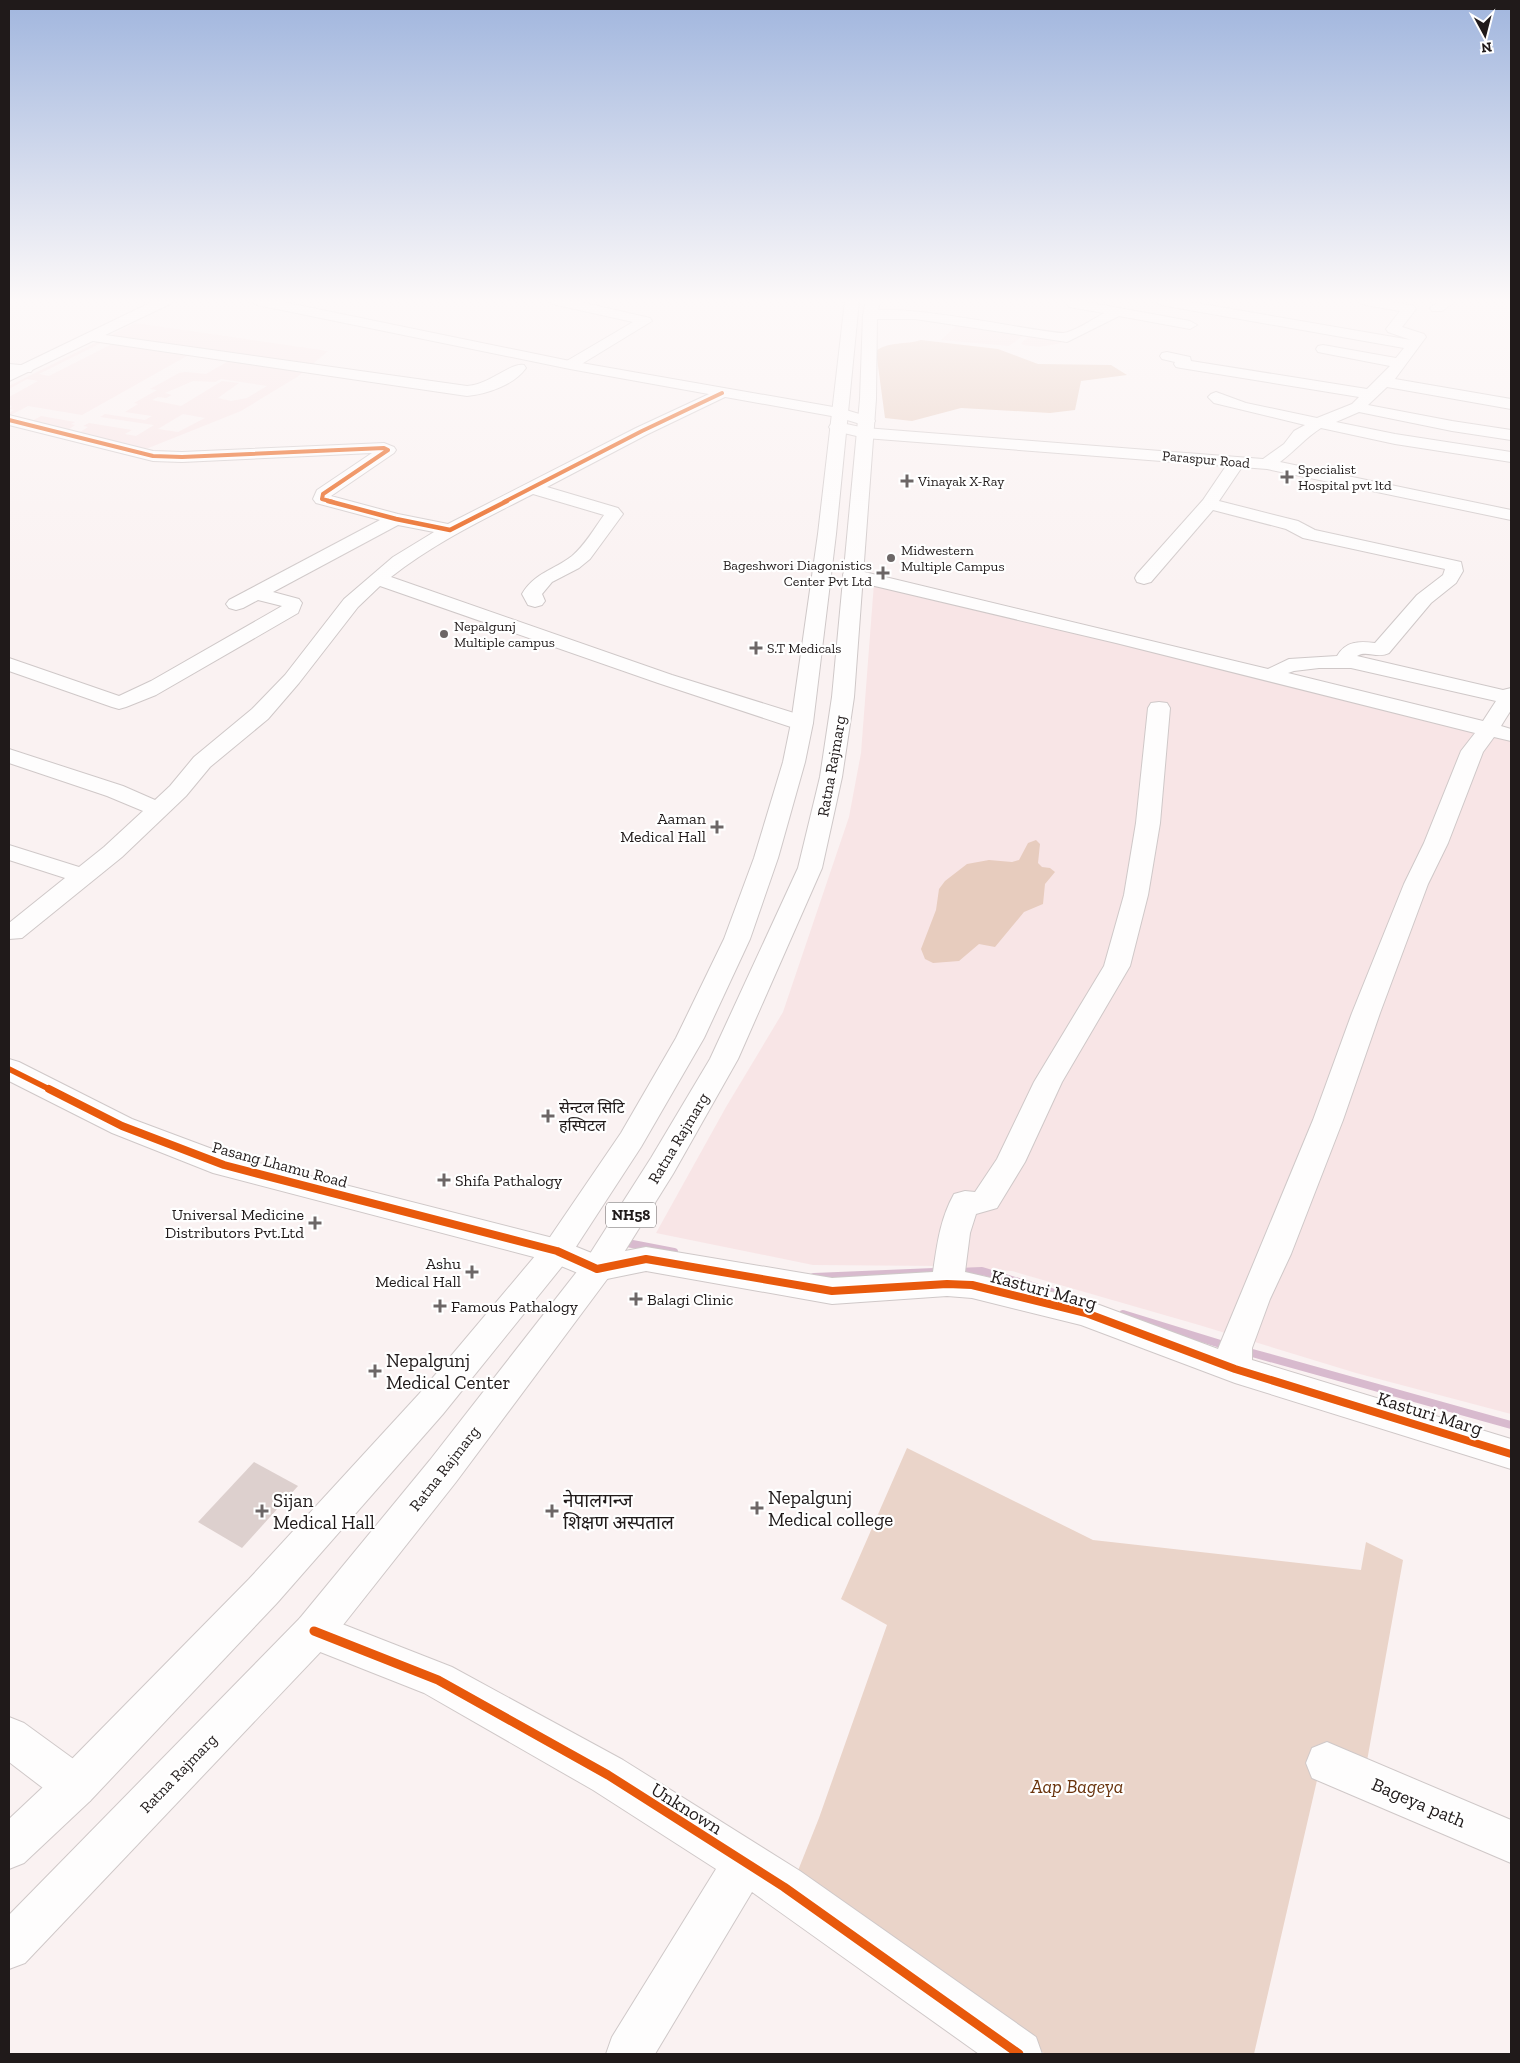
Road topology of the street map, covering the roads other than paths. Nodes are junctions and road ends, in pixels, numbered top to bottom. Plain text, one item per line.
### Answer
1 (712, 397) edge
2 (744, 397) edge
3 (855, 397) edge
4 (1216, 397) dead end
5 (1366, 397) edge
6 (1472, 397) edge
7 (1511, 404) edge
8 (1357, 407) junction
9 (9, 420) edge
10 (852, 423) junction
11 (1319, 423) junction
12 (1511, 436) edge
13 (1511, 457) edge
14 (1238, 460) junction
15 (1267, 464) junction
16 (532, 488) junction
17 (1209, 504) junction
18 (1511, 515) edge
19 (396, 519) junction
20 (450, 530) junction
21 (852, 575) junction
22 (1144, 578) dead end
23 (377, 579) junction
24 (255, 593) junction
25 (535, 601) dead end
26 (236, 604) dead end
27 (1351, 662) junction
28 (9, 664) edge
29 (1272, 677) junction
30 (1511, 696) edge
31 (1159, 708) dead end
32 (802, 723) junction
33 (1488, 730) junction
34 (1511, 735) edge
35 (9, 756) edge
36 (158, 810) junction
37 (9, 852) edge
38 (82, 876) junction
39 (12, 932) dead end
40 (9, 1069) edge
41 (557, 1250) junction
42 (597, 1269) junction
43 (947, 1284) junction
44 (1234, 1369) junction
45 (1511, 1454) edge
46 (314, 1631) junction
47 (9, 1737) edge
48 (1327, 1763) dead end
49 (75, 1786) junction
50 (1511, 1842) edge
51 (9, 1848) edge
52 (745, 1862) junction
53 (9, 1947) edge
54 (629, 2054) edge
55 (1019, 2054) edge

1 - 16 main road
2 - 10 main road, Paraspur Road
3 - 10 main road, Ratna Rajmarg / NH58
4 - 11 main road
5 - 8 main road
6 - 7 main road
8 - 11 main road
8 - 12 main road
9 - 19 main road
10 - 14 main road, Paraspur Road
10 - 21 main road, Ratna Rajmarg / NH58
10 - 32 main road, Ratna Rajmarg / NH58
11 - 13 main road
11 - 15 main road
14 - 15 main road, Paraspur Road
14 - 17 main road
15 - 18 main road, Paraspur Road
16 - 20 main road
16 - 25 main road
17 - 22 main road
17 - 27 main road
19 - 20 main road
19 - 24 main road
20 - 23 main road
21 - 29 main road
21 - 42 main road, Ratna Rajmarg / NH58
23 - 32 main road
23 - 36 main road
24 - 26 main road
24 - 28 main road
27 - 29 main road
27 - 30 main road
29 - 33 main road
30 - 33 main road
31 - 43 main road
32 - 41 main road, Ratna Rajmarg / NH58
33 - 34 main road
33 - 44 main road
35 - 36 main road
36 - 38 main road
37 - 38 main road
38 - 39 main road
40 - 41 main road, Pasang Lhamu Road
41 - 42 main road
41 - 49 main road, Ratna Rajmarg / NH58
42 - 43 main road, Kasturi Marg
42 - 46 main road, Ratna Rajmarg / NH58
43 - 44 main road, Kasturi Marg
44 - 45 main road, Kasturi Marg
46 - 52 main road, Unknown
46 - 53 main road, Ratna Rajmarg / NH58
47 - 49 main road
48 - 50 main road, Bageya path
49 - 51 main road, Ratna Rajmarg / NH58
52 - 54 main road
52 - 55 main road, Unknown

